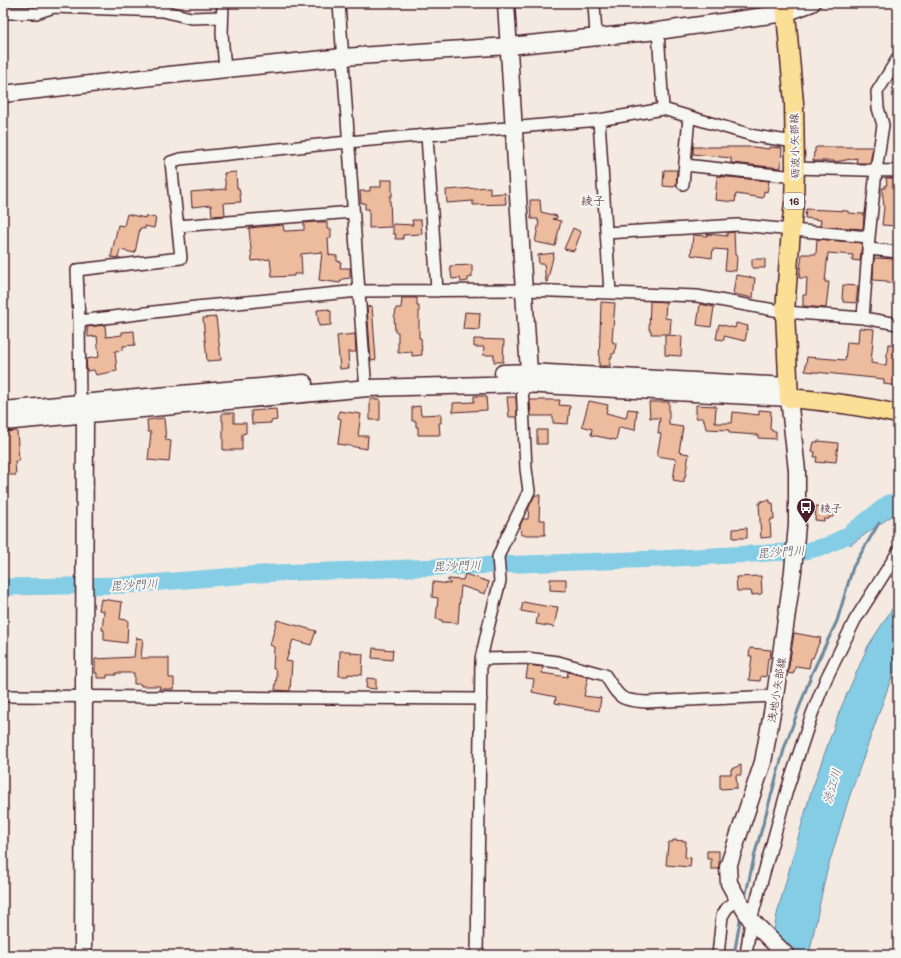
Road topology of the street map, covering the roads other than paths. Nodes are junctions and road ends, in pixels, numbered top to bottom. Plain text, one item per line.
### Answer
1 (223, 3) edge
2 (339, 3) edge
3 (506, 3) edge
4 (594, 3) edge
5 (812, 3) edge
6 (785, 8) edge
7 (3, 13) edge
8 (222, 17) junction
9 (658, 31) junction
10 (596, 36) junction
11 (510, 46) junction
12 (343, 58) junction
13 (898, 58) edge
14 (225, 69) junction
15 (3, 94) edge
16 (663, 110) junction
17 (689, 117) junction
18 (599, 120) junction
19 (514, 127) junction
20 (426, 135) junction
21 (348, 142) junction
22 (795, 142) junction
23 (685, 165) junction
24 (876, 171) junction
25 (898, 171) edge
26 (795, 173) junction
27 (683, 184) dead end
28 (353, 212) junction
29 (178, 226) junction
30 (790, 230) junction
31 (606, 233) junction
32 (869, 237) junction
33 (869, 249) junction
34 (898, 252) edge
35 (525, 290) junction
36 (359, 291) junction
37 (437, 291) junction
38 (610, 293) junction
39 (785, 312) junction
40 (862, 318) junction
41 (79, 320) junction
42 (898, 324) edge
43 (365, 378) junction
44 (525, 378) junction
45 (789, 392) junction
46 (898, 402) edge
47 (83, 409) junction
48 (3, 410) edge
49 (898, 414) edge
50 (3, 422) edge
51 (898, 552) edge
52 (481, 659) junction
53 (3, 696) edge
54 (775, 696) junction
55 (85, 697) junction
56 (481, 699) junction
57 (738, 899) junction
58 (751, 920) junction
59 (83, 955) edge
60 (477, 955) edge
61 (718, 955) edge
62 (746, 955) edge
63 (786, 955) edge

1 - 8 street
2 - 12 street
3 - 11 street
4 - 10 street
5 - 6 street
6 - 9 street
6 - 22 main road, 砺波小矢部線 / 16
7 - 8 street
8 - 14 street
9 - 10 street
9 - 16 street
10 - 11 street
11 - 12 street
11 - 19 street
12 - 14 street
12 - 21 street
13 - 24 street
14 - 15 street
16 - 17 street
16 - 18 street
17 - 22 street
17 - 23 street
18 - 19 street
18 - 31 street
19 - 20 street
19 - 35 street
20 - 21 street
20 - 37 street
21 - 28 street
21 - 29 street
22 - 26 main road, 砺波小矢部線 / 16
23 - 26 street
23 - 27 street
24 - 25 street
24 - 26 street
24 - 32 street
26 - 30 main road, 砺波小矢部線 / 16
28 - 29 street
28 - 36 street
29 - 41 street
30 - 31 street
30 - 32 street
30 - 39 main road, 砺波小矢部線 / 16
31 - 38 street
32 - 33 street
33 - 34 street
33 - 40 street
35 - 37 street
35 - 38 street
35 - 44 street
36 - 37 street
36 - 41 street
36 - 43 street
38 - 39 street
39 - 40 street
39 - 45 main road, 砺波小矢部線 / 16
40 - 42 street
41 - 47 street
43 - 44 street
43 - 47 street
44 - 45 street
44 - 47 street
44 - 52 street
45 - 46 main road
45 - 49 main road
45 - 54 street, 浅地小矢部線
47 - 48 street
47 - 50 street
47 - 55 street
51 - 58 street
52 - 54 street
52 - 56 street
53 - 55 street
54 - 57 street, 浅地小矢部線
55 - 56 street
55 - 59 street
56 - 60 street
57 - 58 street, 浅地小矢部線
57 - 61 street
58 - 62 street
58 - 63 street, 浅地小矢部線

